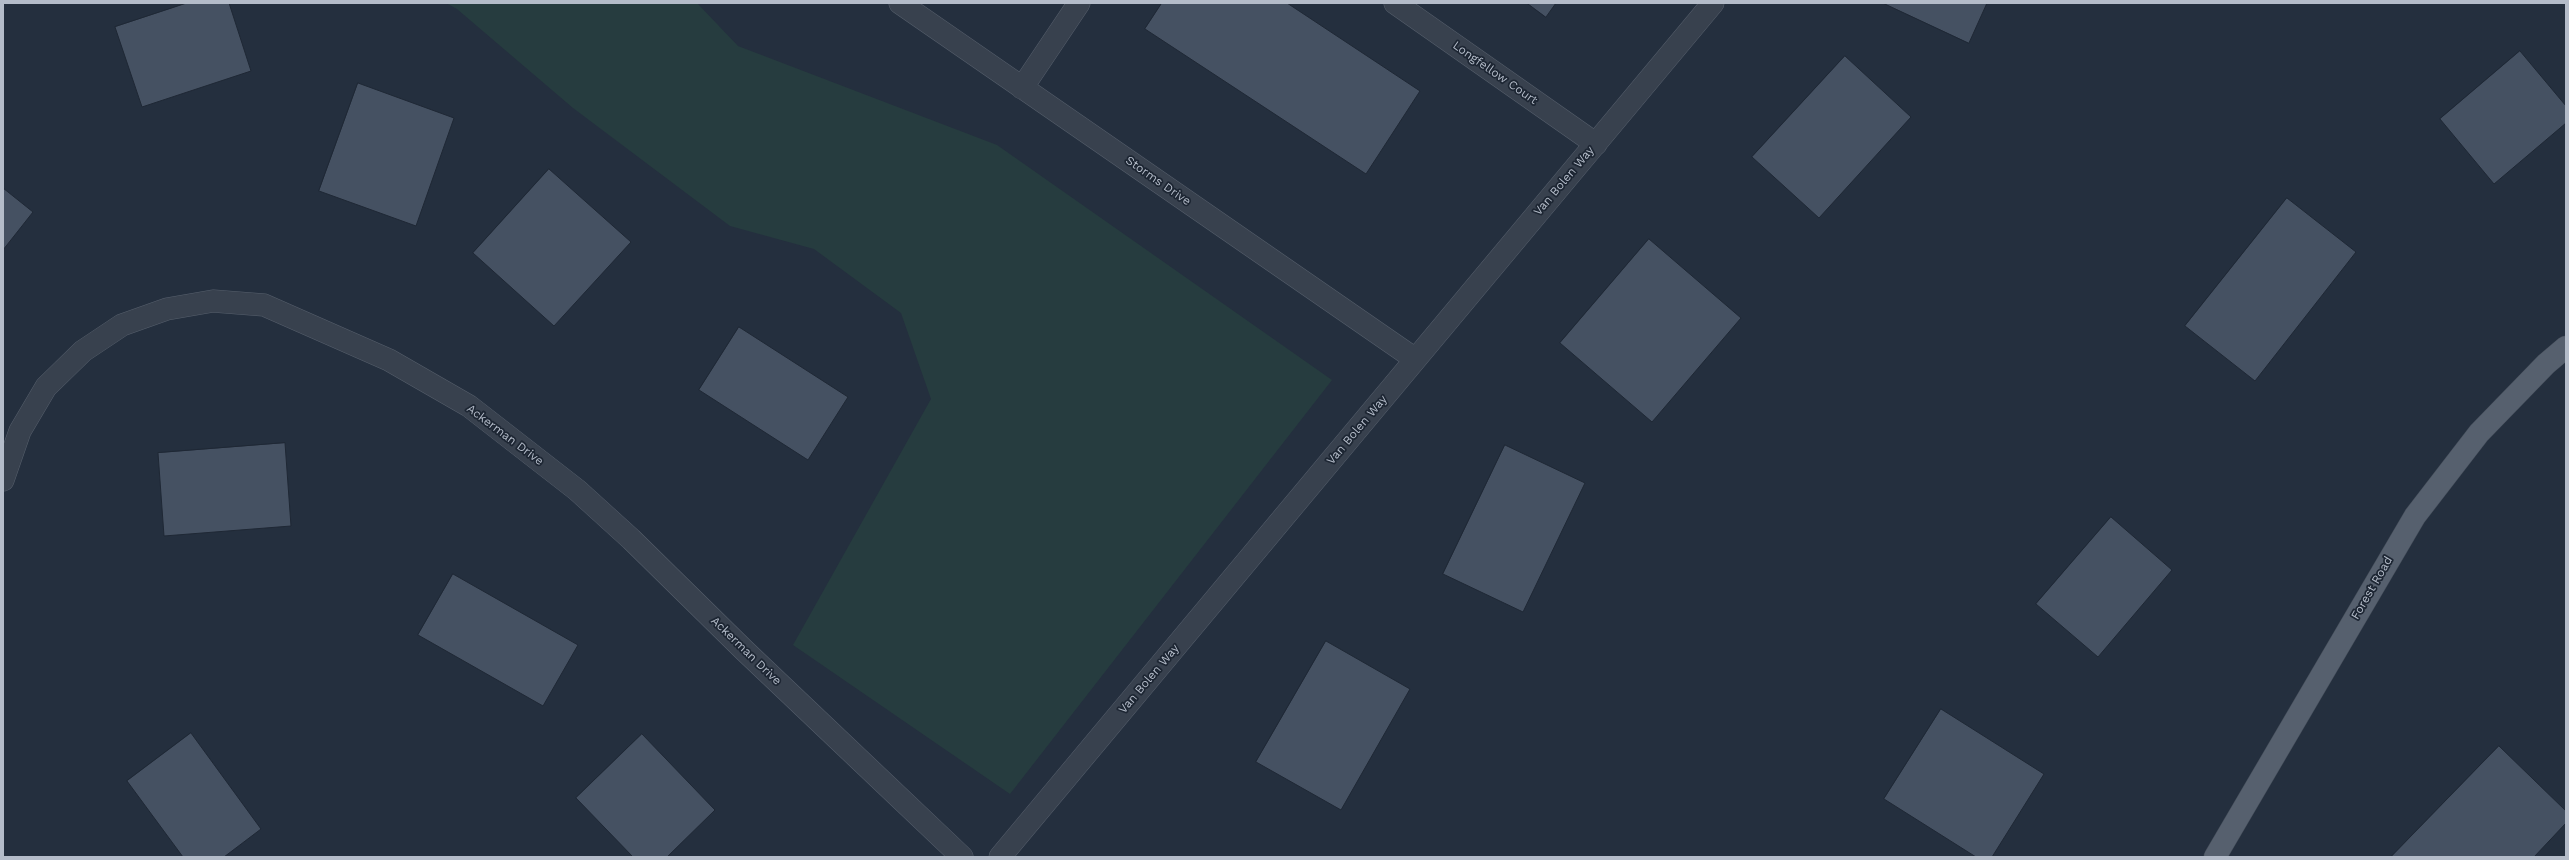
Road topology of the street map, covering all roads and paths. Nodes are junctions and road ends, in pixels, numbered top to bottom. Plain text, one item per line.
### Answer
1 (900, 3) edge
2 (1079, 3) edge
3 (1395, 3) edge
4 (1713, 3) edge
5 (1022, 88) junction
6 (1596, 144) junction
7 (2566, 347) edge
8 (1415, 359) junction
9 (3, 480) edge
10 (962, 857) edge
11 (1000, 857) edge
12 (2215, 857) edge

1 - 5 street, Storms Drive
2 - 5 street
3 - 6 street, Longfellow Court
4 - 6 street, Van Bolen Way
5 - 8 street, Storms Drive
6 - 8 street, Van Bolen Way
7 - 12 main road, Forest Road
8 - 11 street, Van Bolen Way
9 - 10 street, Ackerman Drive

